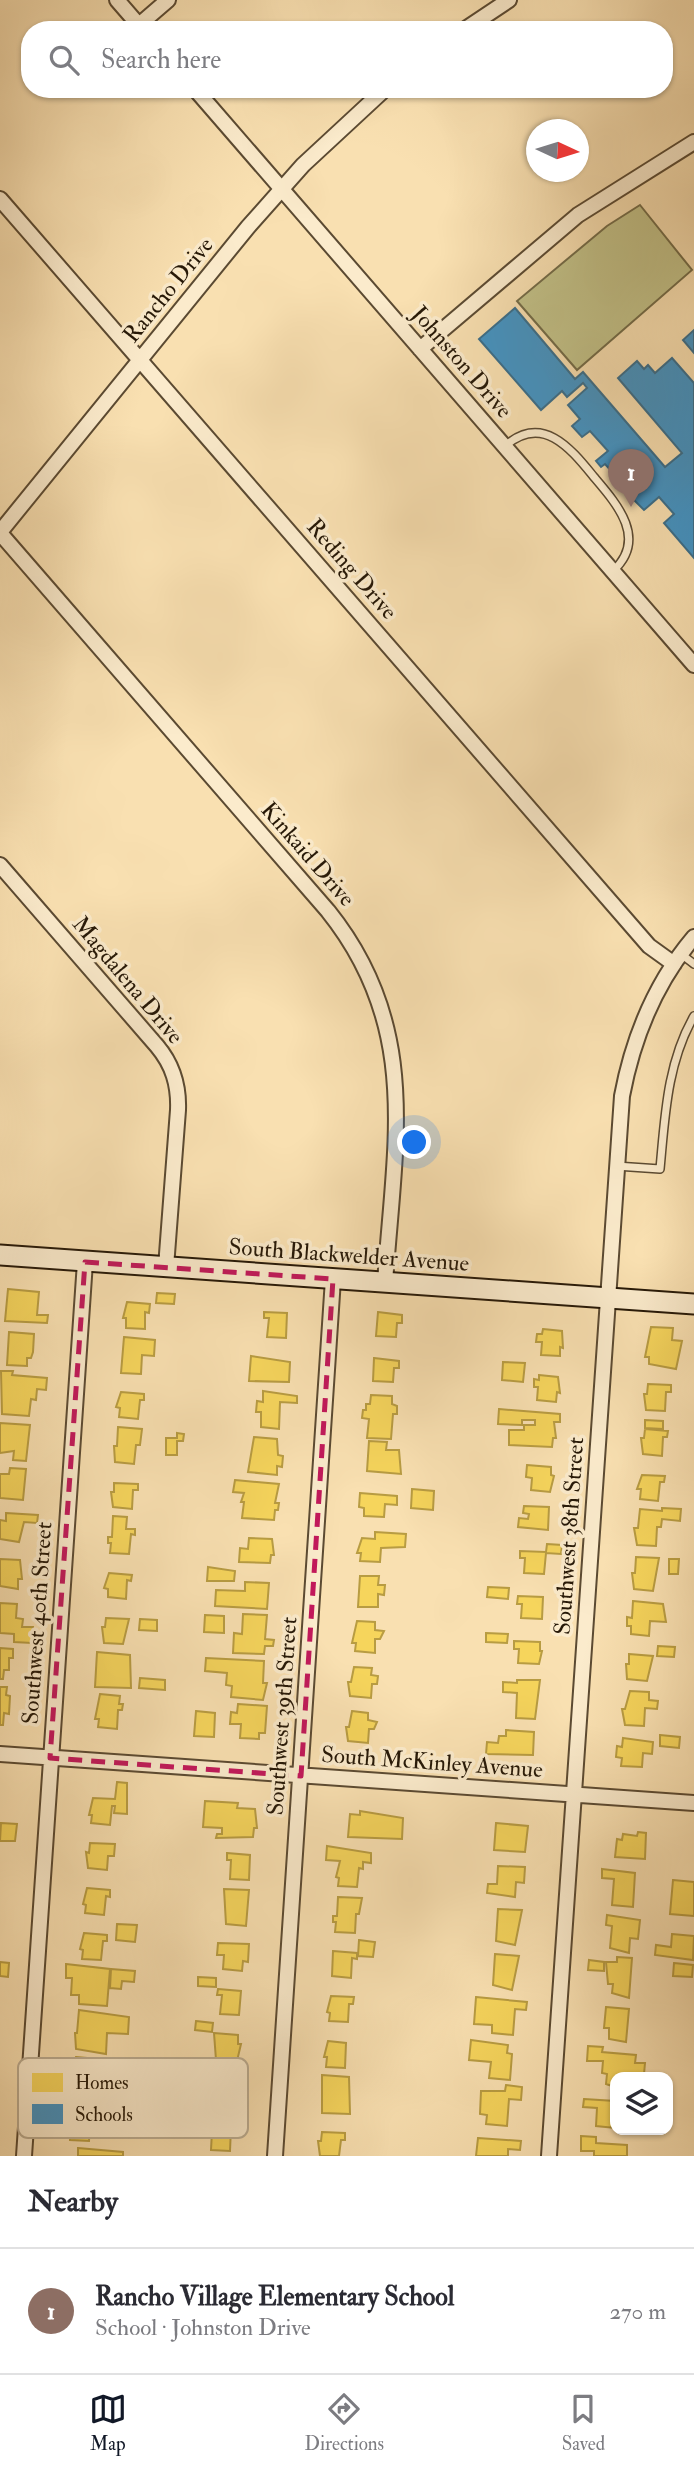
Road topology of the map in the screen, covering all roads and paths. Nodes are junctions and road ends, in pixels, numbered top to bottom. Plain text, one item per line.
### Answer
1 (117, 0) edge
2 (168, 0) edge
3 (509, 0) edge
4 (135, 21) edge
5 (148, 21) edge
6 (478, 21) edge
7 (203, 98) edge
8 (375, 98) edge
9 (694, 142) edge
10 (282, 189) junction
11 (0, 198) edge
12 (420, 349) junction
13 (140, 360) junction
14 (505, 446) junction
15 (0, 532) edge
16 (612, 571) junction
17 (694, 665) edge
18 (0, 865) edge
19 (694, 937) edge
20 (677, 959) junction
21 (694, 964) edge
22 (694, 1016) edge
23 (616, 1166) junction
24 (0, 1255) edge
25 (85, 1262) junction
26 (166, 1267) junction
27 (333, 1279) junction
28 (385, 1283) junction
29 (608, 1297) junction
30 (694, 1304) edge
31 (0, 1754) edge
32 (50, 1758) junction
33 (301, 1776) junction
34 (574, 1795) junction
35 (694, 1803) edge
36 (30, 2058) edge
37 (25, 2138) edge
38 (24, 2156) edge
39 (275, 2156) edge
40 (549, 2156) edge

1 - 4 street
2 - 5 street
3 - 6 street
7 - 10 street, Johnston Drive
8 - 10 street, Rancho Drive
9 - 12 street
10 - 12 street, Johnston Drive
10 - 13 street, Rancho Drive
11 - 13 street, Reding Drive
12 - 14 street, Johnston Drive
13 - 15 street, Rancho Drive
13 - 20 street, Reding Drive
14 - 16 street, Johnston Drive
14 - 16 lane
15 - 28 street, Kinkaid Drive
16 - 17 street, Johnston Drive
18 - 26 street, Magdalena Drive
19 - 20 street, Southwest 38th Street
20 - 21 lane
20 - 23 street, Southwest 38th Street
22 - 23 lane
23 - 29 street, Southwest 38th Street
24 - 25 street, South Blackwelder Avenue
25 - 26 street, South Blackwelder Avenue
25 - 32 street, Southwest 40th Street
26 - 27 street, South Blackwelder Avenue
27 - 28 street, South Blackwelder Avenue
27 - 33 street, Southwest 39th Street
28 - 29 street, South Blackwelder Avenue
29 - 30 street, South Blackwelder Avenue
29 - 34 street, Southwest 38th Street
31 - 32 street, South McKinley Avenue
32 - 33 street, South McKinley Avenue
32 - 36 street, Southwest 40th Street
33 - 34 street, South McKinley Avenue
33 - 39 street, Southwest 39th Street
34 - 35 street, South McKinley Avenue
34 - 40 street, Southwest 38th Street
37 - 38 street, Southwest 40th Street

